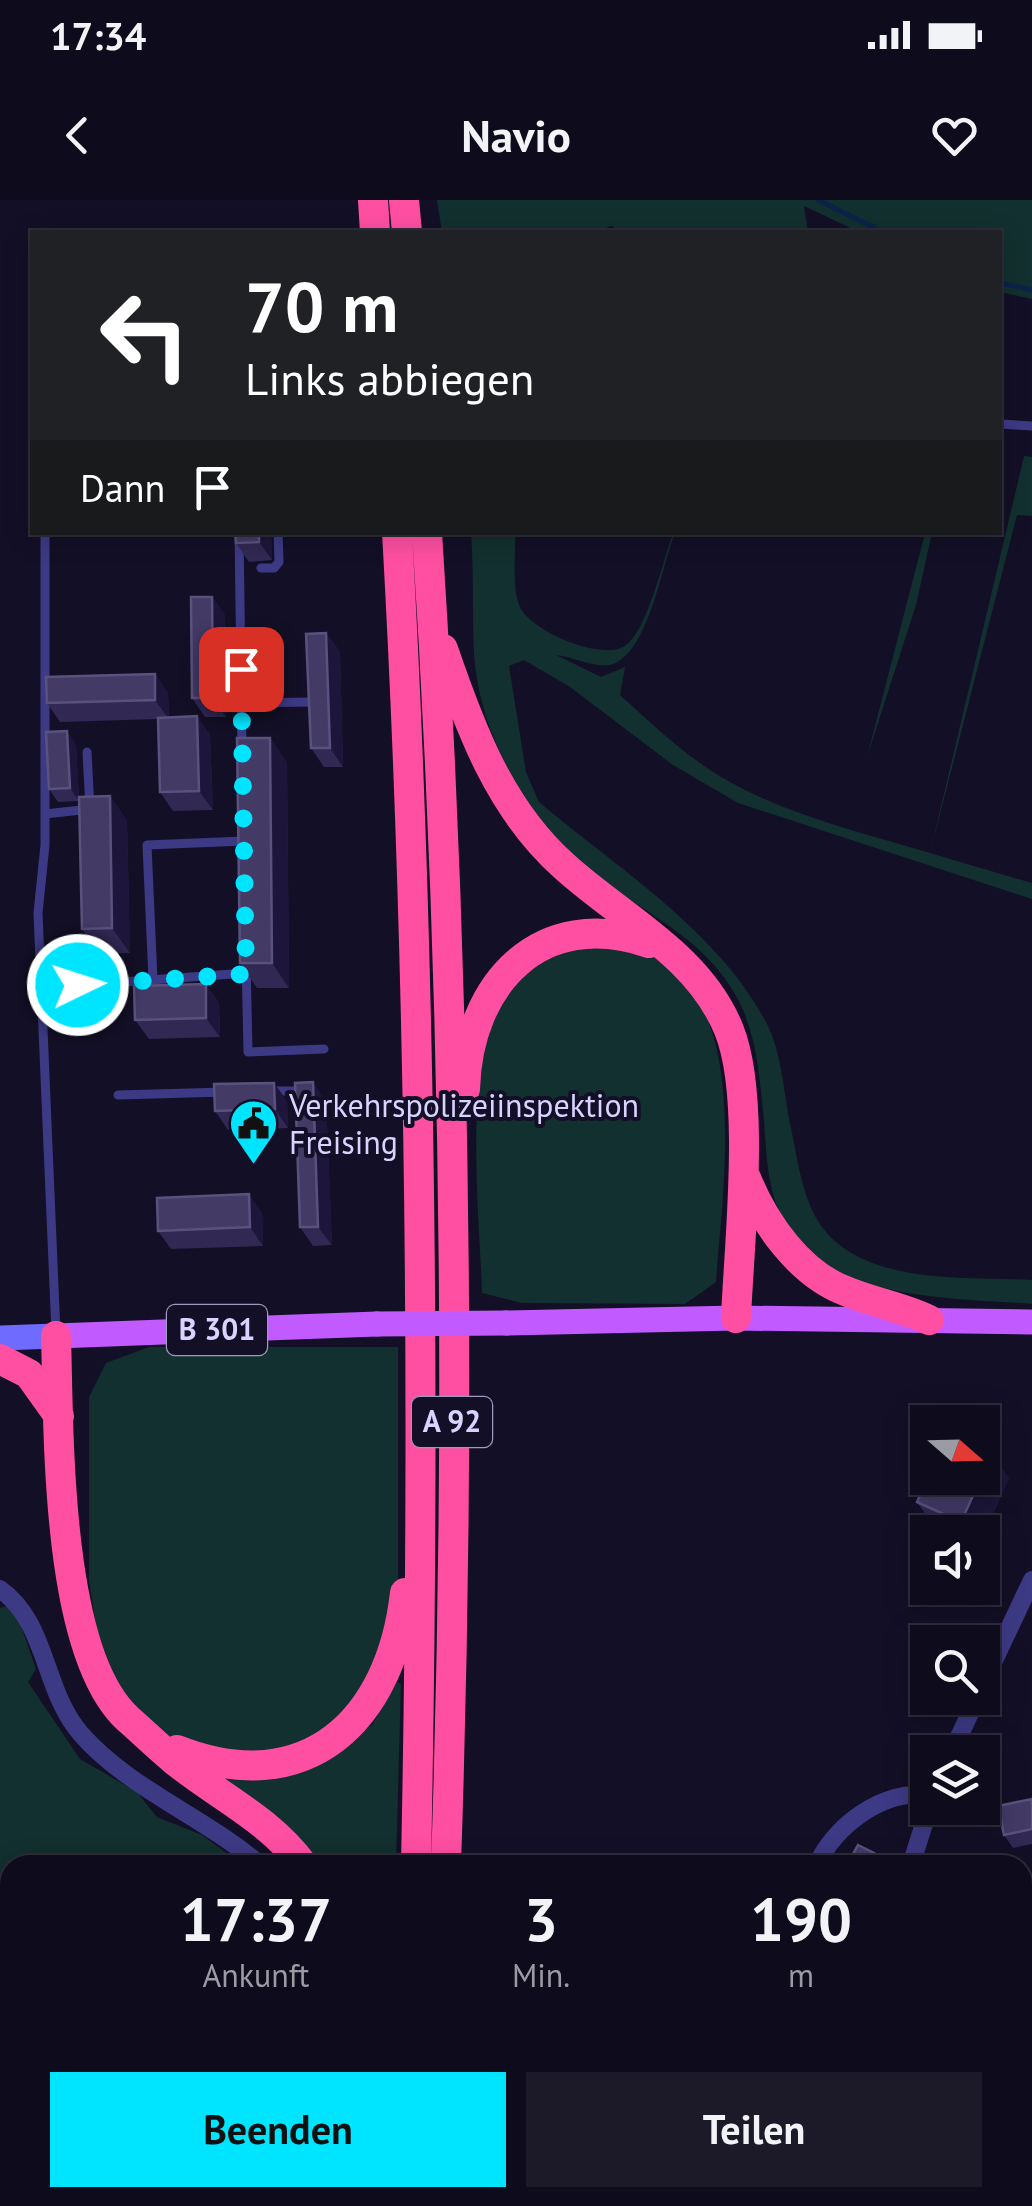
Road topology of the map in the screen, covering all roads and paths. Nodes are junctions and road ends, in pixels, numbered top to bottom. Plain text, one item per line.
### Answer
1 (373, 200) edge
2 (404, 200) edge
3 (375, 230) edge
4 (407, 230) edge
5 (1002, 424) edge
6 (1032, 426) edge
7 (46, 535) edge
8 (238, 535) edge
9 (278, 535) edge
10 (397, 535) edge
11 (427, 535) edge
12 (261, 568) dead end
13 (433, 618) junction
14 (314, 702) edge
15 (242, 703) junction
16 (88, 752) dead end
17 (242, 762) edge
18 (44, 814) junction
19 (244, 822) edge
20 (244, 841) junction
21 (244, 860) edge
22 (666, 948) junction
23 (246, 954) edge
24 (246, 974) junction
25 (153, 980) junction
26 (40, 988) junction
27 (324, 1048) dead end
28 (300, 1091) edge
29 (232, 1092) edge
30 (249, 1092) edge
31 (118, 1094) dead end
32 (453, 1150) junction
33 (742, 1171) junction
34 (736, 1318) junction
35 (929, 1320) junction
36 (1032, 1322) edge
37 (56, 1336) junction
38 (0, 1338) edge
39 (0, 1358) edge
40 (59, 1416) junction
41 (422, 1528) junction
42 (1032, 1580) edge
43 (0, 1589) edge
44 (1000, 1648) edge
45 (156, 1742) junction
46 (910, 1795) edge
47 (924, 1825) edge
48 (248, 1855) edge
49 (294, 1855) edge
50 (416, 1855) edge
51 (446, 1855) edge
52 (823, 1855) edge
53 (914, 1855) edge

1 - 3 highway
2 - 4 highway
5 - 6 lane
7 - 18 lane
8 - 15 lane
9 - 12 lane
10 - 41 highway, A 92
11 - 13 highway, A 92
13 - 22 highway
13 - 32 highway, A 92
14 - 15 lane
15 - 17 lane
16 - 18 lane
18 - 26 lane
19 - 20 lane
20 - 21 lane
20 - 25 lane
22 - 32 highway
22 - 33 highway
23 - 24 lane
24 - 25 lane
24 - 27 lane
25 - 26 lane
26 - 37 lane
28 - 30 lane
29 - 31 lane
32 - 51 highway, A 92
33 - 34 highway
33 - 35 highway
34 - 35 main road, B 301
34 - 37 main road, B 301, bridge
35 - 36 main road, B 301
37 - 38 main road
37 - 40 highway
39 - 40 highway
40 - 45 highway
41 - 45 highway
41 - 50 highway, A 92
42 - 44 street
43 - 48 street
45 - 49 highway
46 - 52 street
47 - 53 street

